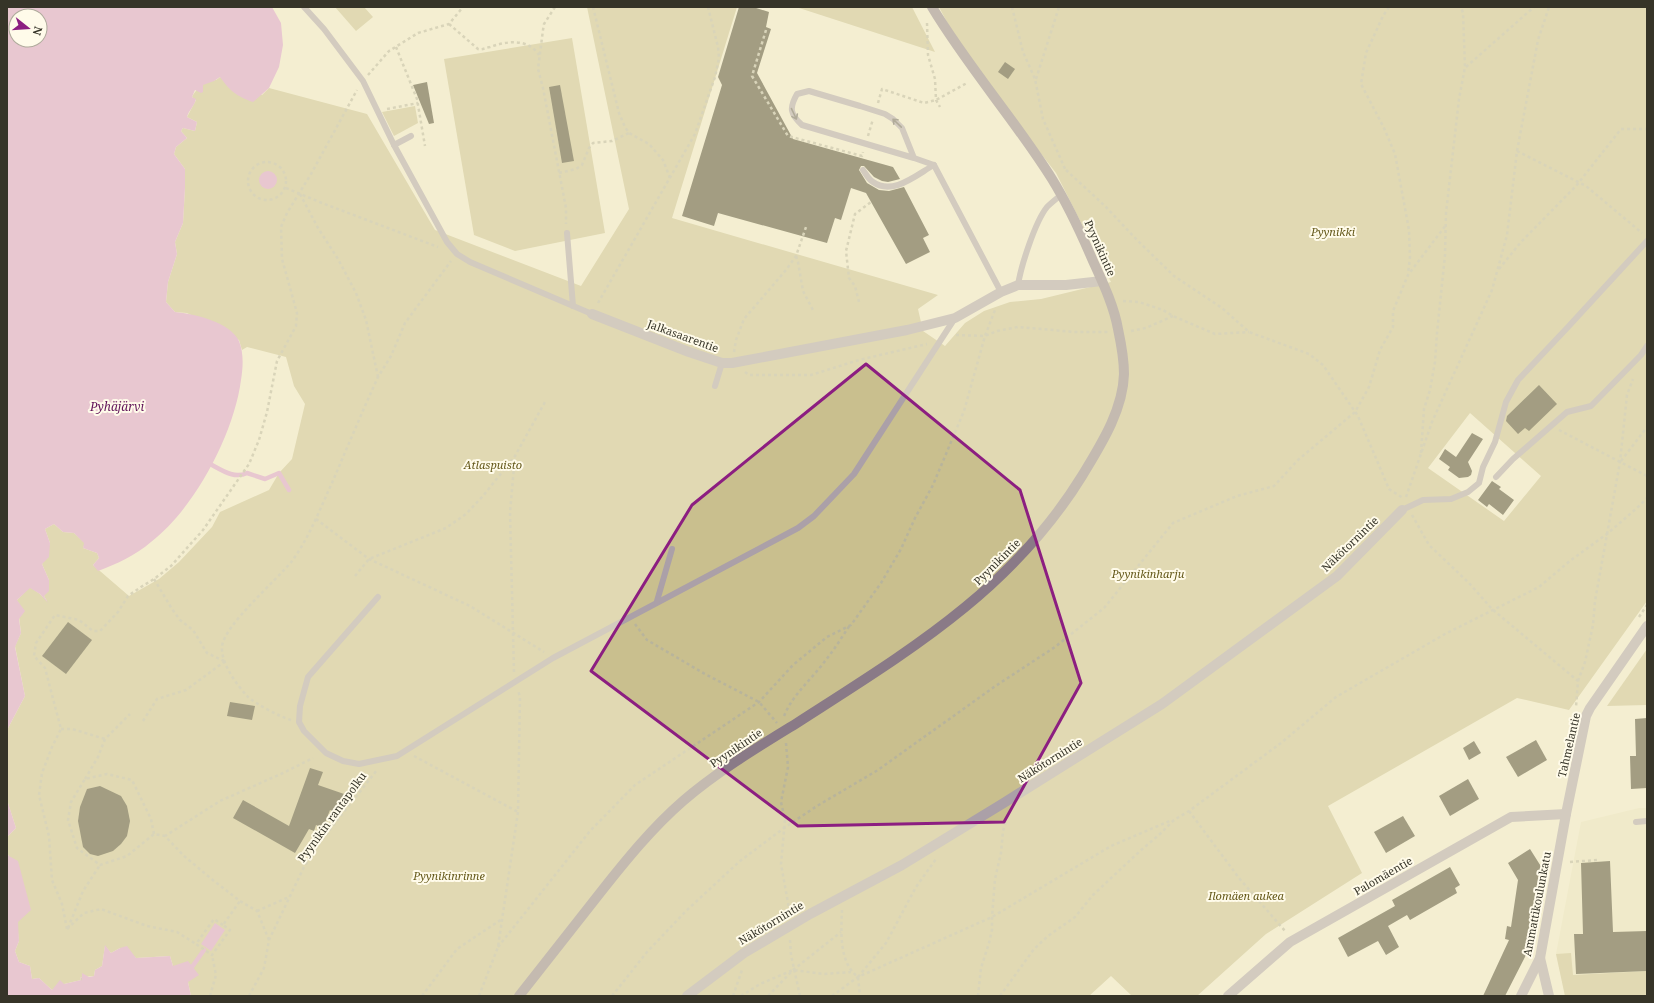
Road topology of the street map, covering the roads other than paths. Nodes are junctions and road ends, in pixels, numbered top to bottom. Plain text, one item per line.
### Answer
1 (304, 7) edge
2 (932, 7) edge
3 (411, 136) dead end
4 (394, 145) junction
5 (914, 158) junction
6 (934, 165) junction
7 (863, 170) dead end
8 (1061, 195) junction
9 (567, 233) road end
10 (1647, 240) edge
11 (1102, 281) junction
12 (1018, 285) junction
13 (1001, 292) junction
14 (573, 306) junction
15 (592, 314) joint
16 (955, 318) junction
17 (1647, 346) edge
18 (727, 363) junction
19 (715, 386) dead end
20 (1496, 477) dead end
21 (1402, 510) joint
22 (672, 549) dead end
23 (378, 597) dead end
24 (657, 601) junction
25 (1647, 626) edge
26 (1566, 814) junction
27 (1647, 821) edge
28 (1636, 822) dead end
29 (1540, 958) junction
30 (519, 996) edge
31 (687, 996) edge
32 (1228, 996) edge
33 (1522, 996) edge
34 (1549, 996) edge

1 - 4 lane, Jalkasaarentie
2 - 8 street, Pyynikintie
3 - 4 lane
4 - 14 lane, Jalkasaarentie
5 -> 5 lane
5 - 6 lane
6 - 7 lane
6 - 13 lane
8 - 11 street, Pyynikintie
8 - 12 lane
9 - 14 lane
10 - 21 lane
11 - 12 street, Jalkasaarentie
11 - 30 street, Pyynikintie
12 - 13 street, Jalkasaarentie
13 - 16 street, Jalkasaarentie
14 - 15 lane, Jalkasaarentie
15 - 18 street, Jalkasaarentie
16 - 18 street, Jalkasaarentie
16 - 24 lane
17 - 20 lane
18 - 19 lane
21 - 31 street, Näkötornintie
22 - 24 lane
23 - 24 lane
25 - 26 street, Tahmelantie
26 - 29 street, Ammattikoulunkatu
26 - 32 street, Palomäentie
27 - 28 lane
29 - 33 street, Ammattikoulunkatu
29 - 34 street

